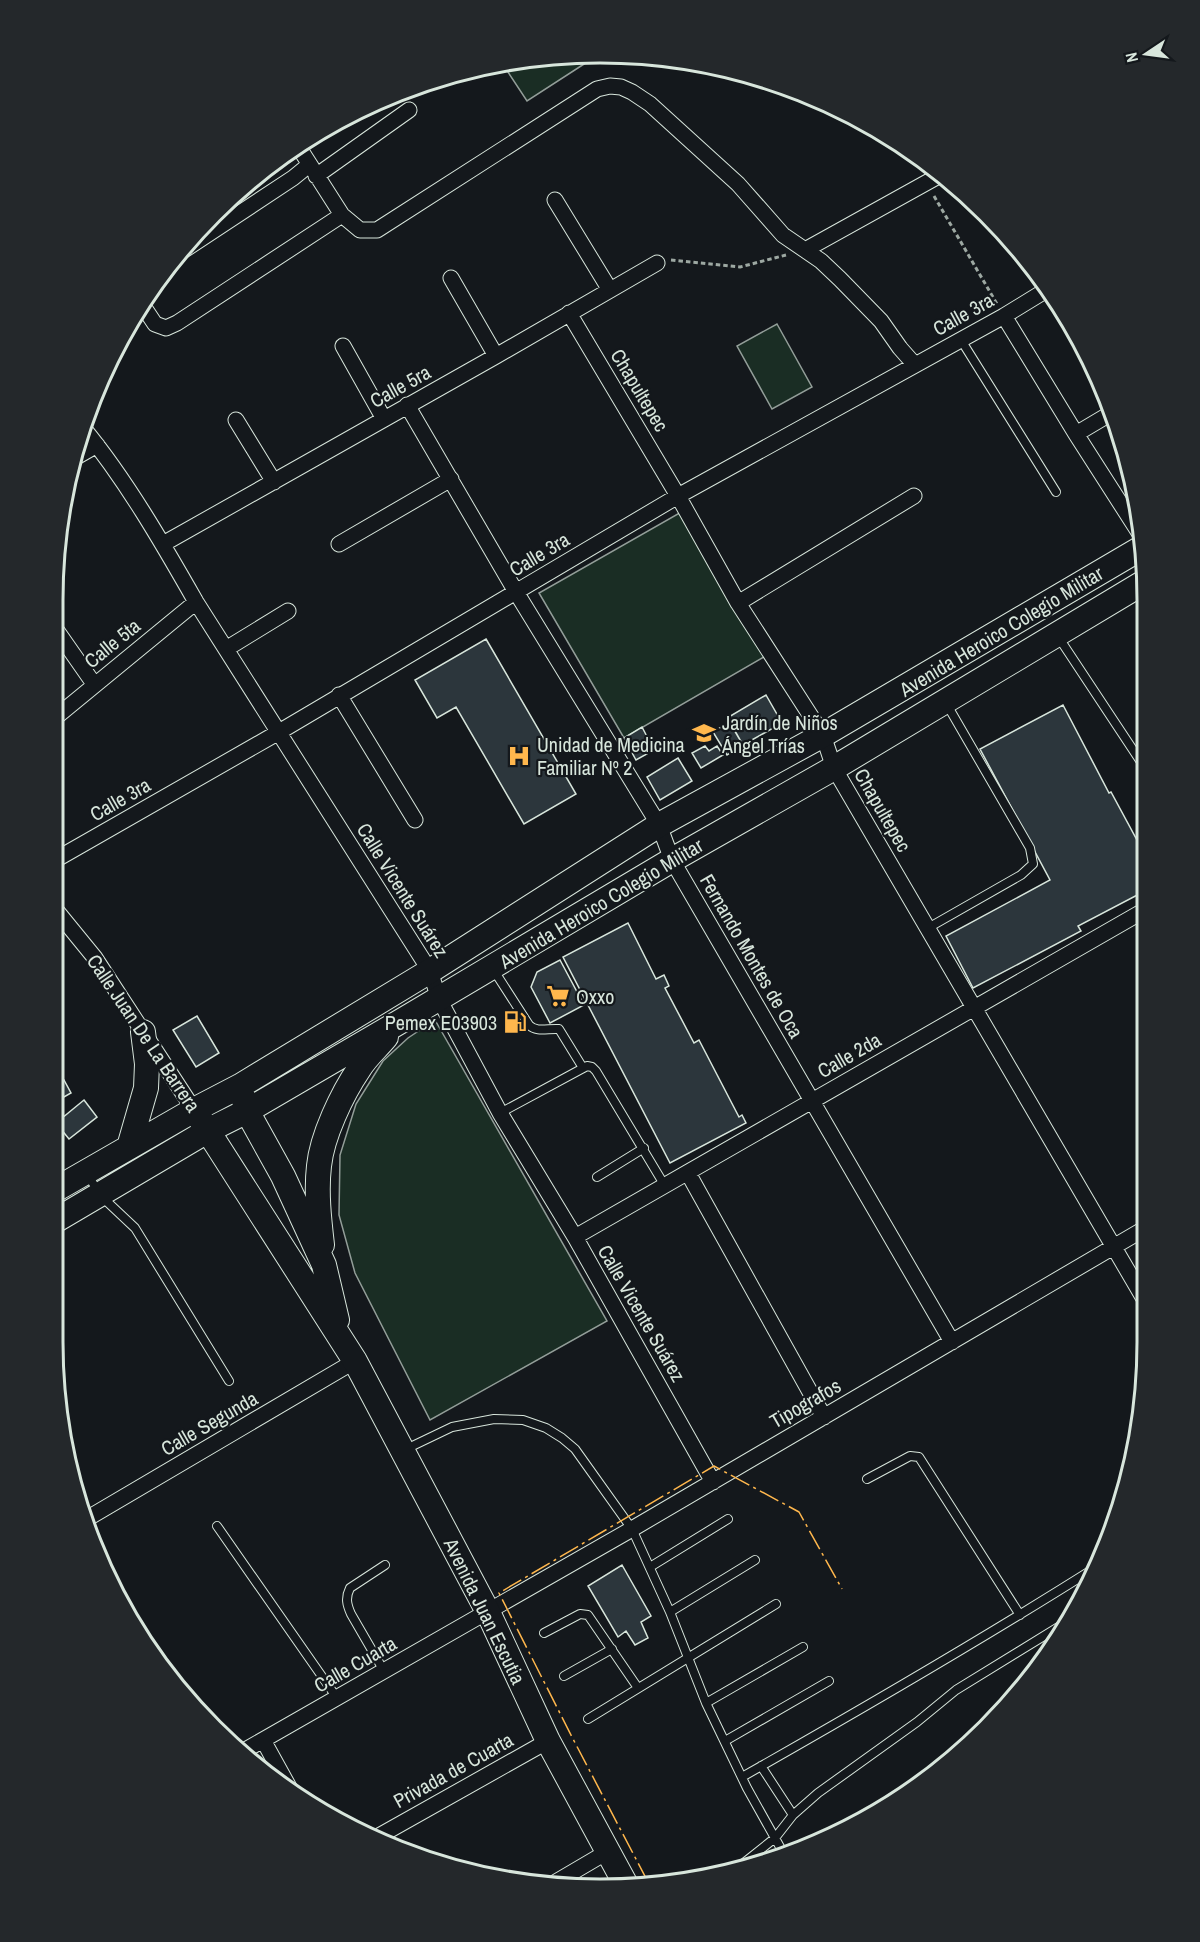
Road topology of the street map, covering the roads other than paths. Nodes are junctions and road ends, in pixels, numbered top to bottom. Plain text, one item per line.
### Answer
1 (409, 111) dead end
2 (303, 154) edge
3 (313, 171) junction
4 (933, 179) edge
5 (555, 200) dead end
6 (342, 215) junction
7 (205, 236) edge
8 (805, 250) junction
9 (657, 263) road end
10 (451, 278) dead end
11 (610, 290) junction
12 (1040, 294) edge
13 (147, 312) edge
14 (569, 313) junction
15 (1004, 316) junction
16 (961, 340) junction
17 (343, 346) dead end
18 (496, 356) junction
19 (915, 365) junction
20 (407, 405) junction
21 (1105, 417) edge
22 (384, 419) junction
23 (236, 420) dead end
24 (1076, 434) junction
25 (89, 435) edge
26 (97, 445) junction
27 (83, 453) edge
28 (451, 480) junction
29 (274, 482) junction
30 (1056, 492) dead end
31 (678, 496) junction
32 (914, 496) dead end
33 (1130, 519) edge
34 (163, 544) junction
35 (339, 544) dead end
36 (1135, 552) edge
37 (1137, 587) edge
38 (516, 592) junction
39 (196, 602) junction
40 (738, 603) junction
41 (288, 610) dead end
42 (1056, 634) junction
43 (63, 639) edge
44 (226, 650) junction
45 (94, 684) junction
46 (339, 695) junction
47 (945, 701) junction
48 (63, 711) edge
49 (279, 732) junction
50 (823, 735) junction
51 (1137, 756) edge
52 (834, 768) junction
53 (415, 820) dead end
54 (659, 825) junction
55 (63, 855) edge
56 (672, 860) junction
57 (1137, 915) edge
58 (63, 919) edge
59 (928, 928) junction
60 (492, 967) junction
61 (430, 971) junction
62 (439, 999) junction
63 (974, 1008) junction
64 (396, 1024) junction
65 (143, 1032) junction
66 (583, 1068) junction
67 (240, 1086) junction
68 (811, 1100) junction
69 (194, 1110) junction
70 (247, 1111) junction
71 (500, 1113) junction
72 (208, 1131) junction
73 (129, 1147) junction
74 (644, 1148) junction
75 (85, 1171) junction
76 (688, 1173) junction
77 (597, 1177) dead end
78 (63, 1185) edge
79 (665, 1186) junction
80 (100, 1195) junction
81 (63, 1216) edge
82 (1137, 1233) edge
83 (574, 1237) junction
84 (1113, 1247) junction
85 (324, 1265) junction
86 (1137, 1287) edge
87 (341, 1337) junction
88 (952, 1342) junction
89 (355, 1361) junction
90 (230, 1381) dead end
91 (824, 1417) junction
92 (403, 1451) junction
93 (867, 1479) dead end
94 (713, 1482) junction
95 (91, 1516) edge
96 (728, 1519) dead end
97 (217, 1526) dead end
98 (632, 1529) junction
99 (755, 1560) dead end
100 (385, 1565) dead end
101 (650, 1567) junction
102 (1084, 1575) edge
103 (776, 1604) dead end
104 (488, 1612) junction
105 (670, 1612) junction
106 (1020, 1615) junction
107 (1052, 1631) edge
108 (544, 1633) dead end
109 (803, 1647) dead end
110 (612, 1649) junction
111 (689, 1658) junction
112 (384, 1671) junction
113 (564, 1676) dead end
114 (828, 1681) dead end
115 (638, 1688) junction
116 (337, 1698) junction
117 (706, 1703) junction
118 (588, 1719) dead end
119 (263, 1740) junction
120 (548, 1741) junction
121 (725, 1741) junction
122 (249, 1748) edge
123 (761, 1766) junction
124 (282, 1774) edge
125 (742, 1777) junction
126 (793, 1815) junction
127 (384, 1833) edge
128 (775, 1838) junction
129 (781, 1848) edge
130 (607, 1852) junction
131 (750, 1858) edge
132 (563, 1878) edge
133 (622, 1878) edge

1 - 3 street
2 - 3 street
3 - 6 street
3 - 7 street
4 - 8 street
5 - 11 street
6 - 8 street
6 - 13 street
8 - 19 street
9 - 11 street, Calle 5ra
10 - 18 street
11 - 14 street, Calle 5ra
12 - 15 street, Calle 3ra
14 - 18 street, Calle 5ra
14 - 31 street, Chapultepec
15 - 16 street, Calle 3ra
15 - 24 street
16 - 19 street, Calle 3ra
16 - 30 lane
17 - 22 street
18 - 20 street, Calle 5ra
19 - 31 street, Calle 3ra
20 - 22 street, Calle 5ra
20 - 28 street, Fernando Montes de Oca
21 - 24 street
22 - 29 street, Calle 5ra
23 - 29 street
24 - 33 street
25 - 26 street, Calle Vicente Suárez
26 - 27 street
26 - 34 street, Calle Vicente Suárez
28 - 35 street
28 - 38 street, Fernando Montes de Oca
29 - 34 street, Calle 5ra
31 - 38 street, Calle 3ra
31 - 40 street, Chapultepec
32 - 40 street
34 - 39 street, Calle Vicente Suárez
36 - 50 main road, Avenida Heroico Colegio Militar
37 - 42 main road, Avenida Heroico Colegio Militar
38 - 46 street, Calle 3ra
38 - 54 street, Fernando Montes de Oca
39 - 44 street, Calle Vicente Suárez
39 - 45 street, Calle 5ta
40 - 50 street, Chapultepec
41 - 44 street
42 - 47 main road, Avenida Heroico Colegio Militar
42 - 51 lane
43 - 45 street
44 - 49 street, Calle Vicente Suárez
45 - 48 street, Calle 5ta
46 - 49 street, Calle 3ra
46 - 53 street
47 - 52 main road, Avenida Heroico Colegio Militar
47 - 59 lane
49 - 55 street, Calle 3ra
49 - 61 street, Calle Vicente Suárez
50 - 52 street, Chapultepec
50 - 54 main road, Avenida Heroico Colegio Militar
52 - 56 main road, Avenida Heroico Colegio Militar
52 - 59 street, Chapultepec
54 - 56 street, Fernando Montes de Oca
54 - 61 main road, Avenida Heroico Colegio Militar
56 - 60 main road, Avenida Heroico Colegio Militar
56 - 68 street, Fernando Montes de Oca
57 - 63 street, Calle 2da
58 - 65 street, Calle Juan De La Barrera
59 - 63 street, Chapultepec
60 - 62 main road, Avenida Heroico Colegio Militar
60 - 66 lane
61 - 62 street, Calle Vicente Suárez
61 - 67 main road, Avenida Heroico Colegio Militar
62 - 64 main road, Avenida Heroico Colegio Militar
62 - 71 street, Calle Vicente Suárez
63 - 68 street, Calle 2da
63 - 84 street, Chapultepec
64 - 70 main road, Avenida Heroico Colegio Militar
64 - 85 main road
65 - 69 street, Calle Juan De La Barrera
65 - 73 main road
66 - 71 lane
66 - 74 lane
67 - 69 main road, Avenida Heroico Colegio Militar
67 - 70 main road, Avenida Juan Escutia
68 - 76 street, Calle 2da
68 - 88 street, Fernando Montes de Oca
69 - 72 main road, Calle Juan De La Barrera
69 - 73 main road, Avenida Heroico Colegio Militar
70 - 72 main road, Avenida Heroico Colegio Militar
70 - 85 main road, Avenida Juan Escutia
71 - 83 street, Calle Vicente Suárez
72 - 80 main road, Avenida Heroico Colegio Militar
72 - 87 main road, Avenida Juan Escutia
73 - 75 main road, Avenida Heroico Colegio Militar
74 - 77 lane
74 - 79 lane
75 - 78 main road, Avenida Heroico Colegio Militar
75 - 80 lane
76 - 79 street, Calle 2da
76 - 91 street
79 - 83 street, Calle 2da
80 - 81 main road, Avenida Heroico Colegio Militar
80 - 90 lane
82 - 84 street, Tipografos
83 - 94 street, Calle Vicente Suárez
84 - 86 street, Chapultepec
84 - 88 street, Tipografos
85 - 87 main road, Avenida Juan Escutia
87 - 89 main road, Avenida Juan Escutia
88 - 91 street, Tipografos
89 - 92 main road, Avenida Juan Escutia
89 - 95 street, Calle Segunda
91 - 94 street, Tipografos
92 - 98 lane
92 - 104 main road, Avenida Juan Escutia
93 - 106 lane
94 - 98 street, Tipografos
96 - 101 lane
97 - 116 lane
98 - 101 lane
98 - 104 street, Tipografos
99 - 105 lane
100 - 112 lane
101 - 105 lane
102 - 106 lane
103 - 111 lane
104 - 112 street, Calle Cuarta
104 - 120 main road, Avenida Juan Escutia
105 - 111 lane
106 - 123 lane
107 - 126 lane
108 - 110 lane
109 - 117 lane
110 - 113 lane
110 - 115 lane
111 - 115 lane
111 - 117 lane
112 - 116 street, Calle Cuarta
114 - 121 lane
115 - 118 lane
116 - 119 street, Calle Cuarta
117 - 121 lane
119 - 122 street, Calle Cuarta
119 - 124 street
120 - 127 street, Privada de Cuarta
120 - 130 main road, Avenida Juan Escutia
121 - 125 lane
123 - 125 lane
123 - 126 lane
125 - 128 lane
126 - 128 lane
128 - 129 lane
128 - 131 lane
130 - 132 street
130 - 133 main road, Avenida Juan Escutia

